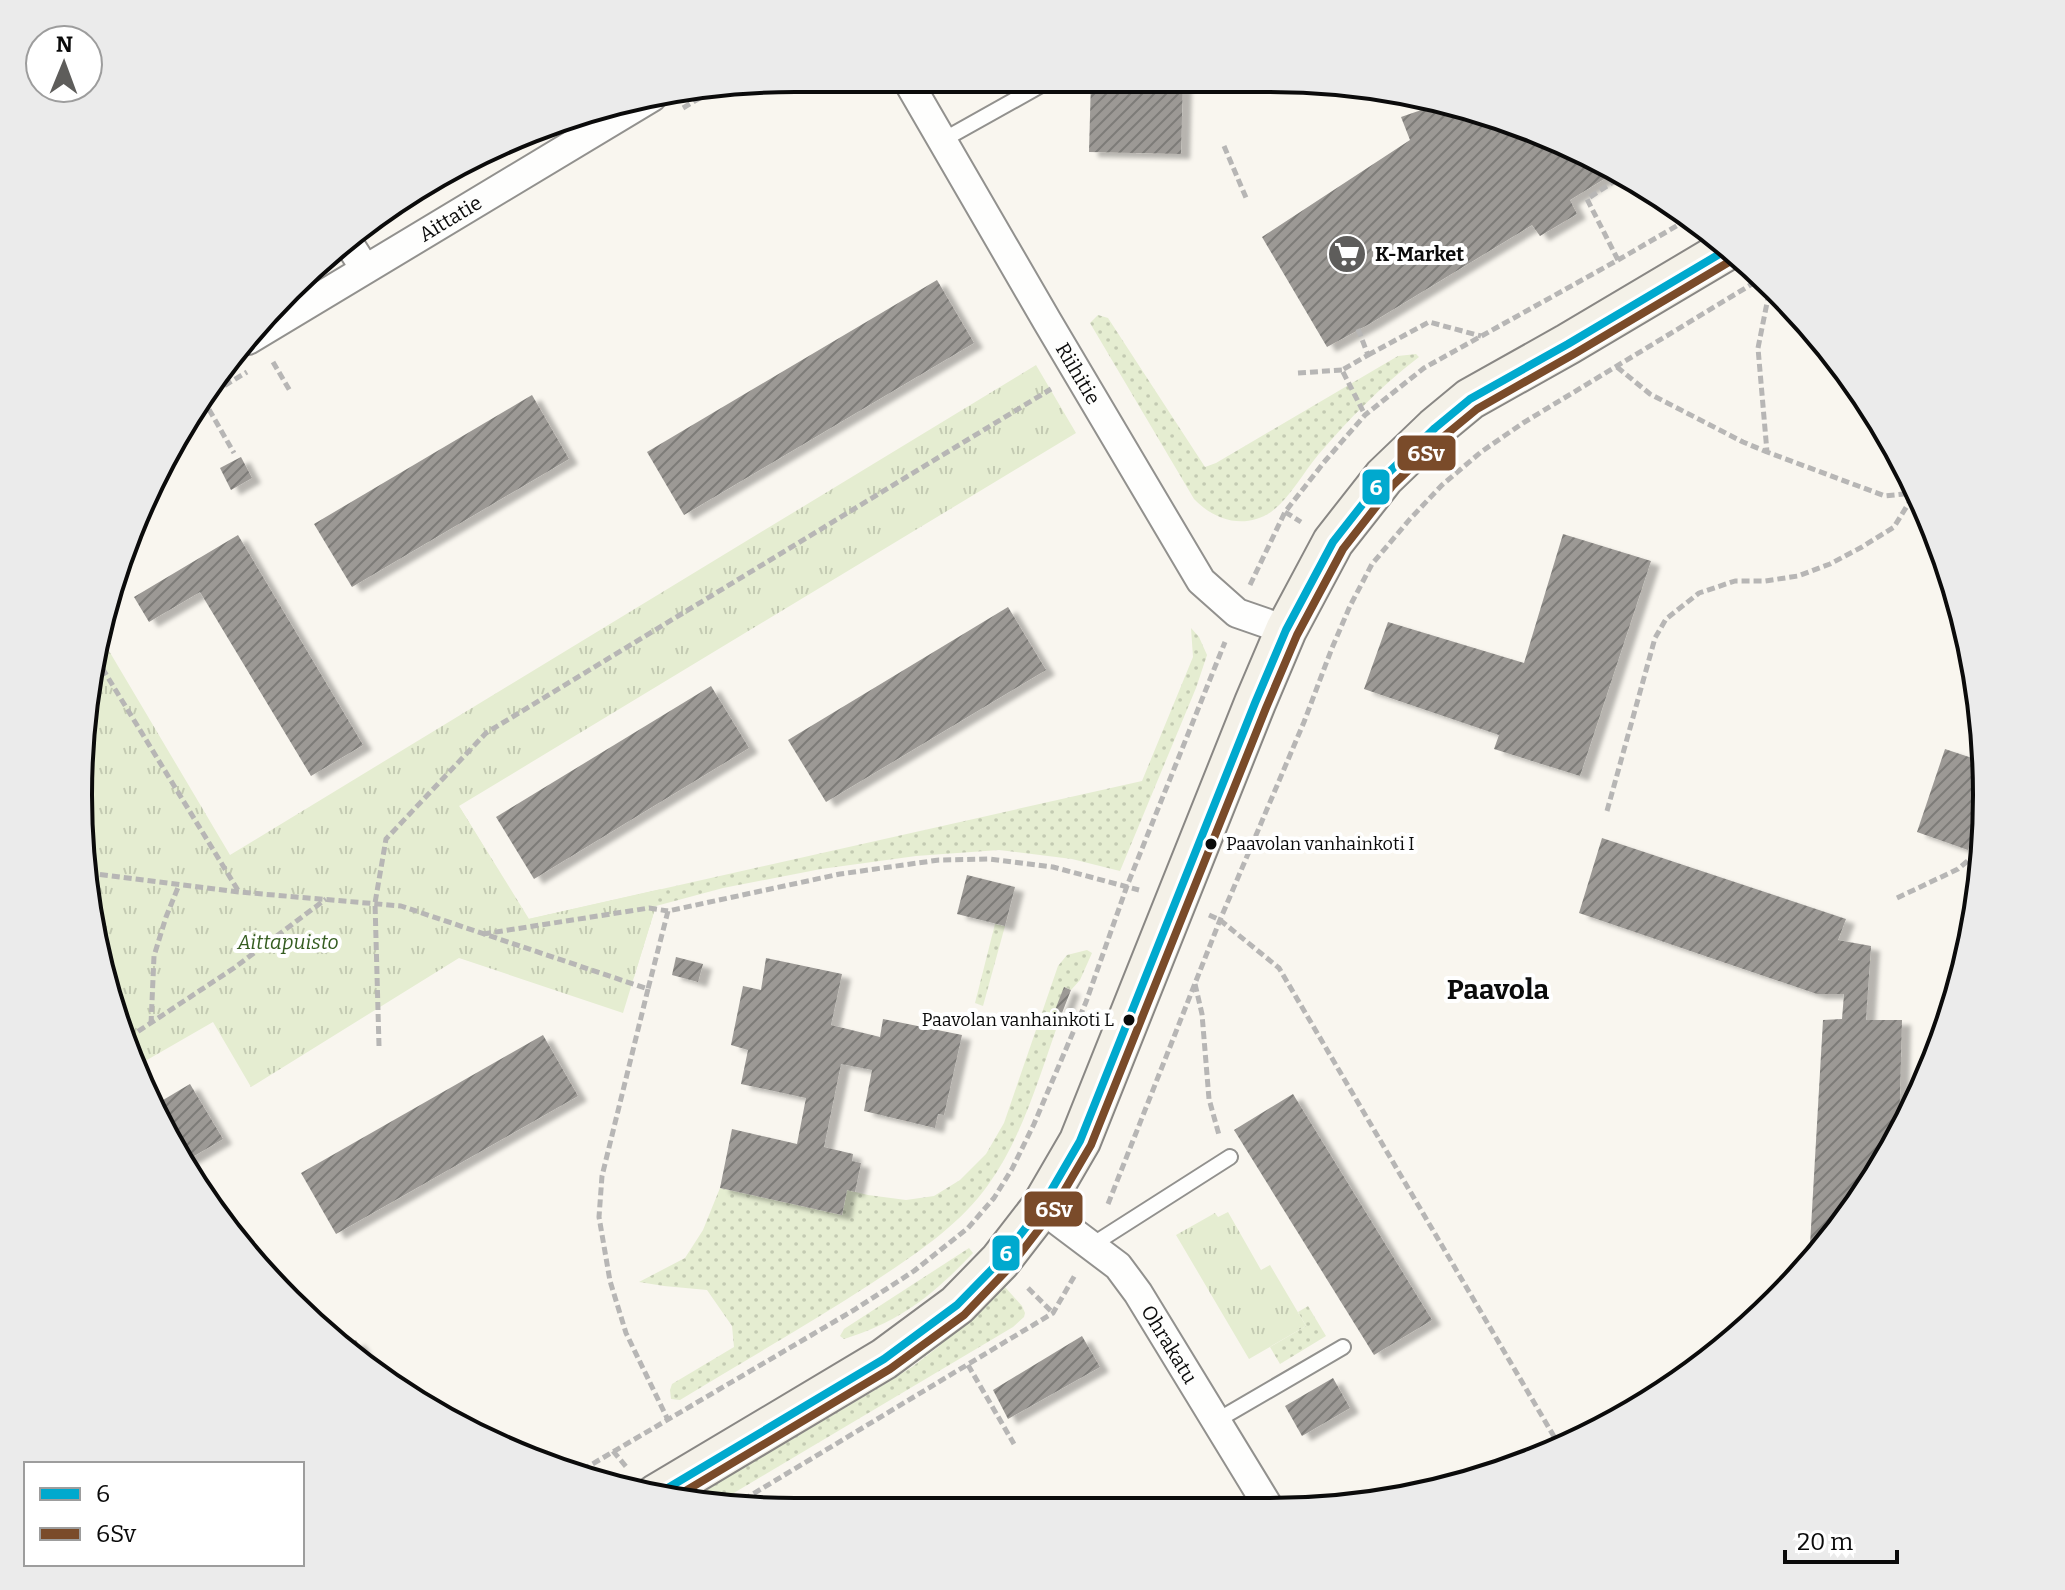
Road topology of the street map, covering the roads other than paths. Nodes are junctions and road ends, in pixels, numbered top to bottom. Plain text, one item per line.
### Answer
1 (914, 92) edge
2 (1029, 92) edge
3 (625, 113) edge
4 (943, 140) junction
5 (352, 249) edge
6 (1719, 254) edge
7 (365, 269) junction
8 (271, 326) edge
9 (1286, 630) junction
10 (1230, 1157) road end
11 (1041, 1208) junction
12 (1092, 1245) junction
13 (1343, 1347) dead end
14 (1216, 1421) junction
15 (671, 1486) edge
16 (1263, 1498) edge

1 - 4 street, Riihitie
2 - 4 lane
3 - 7 street, Aittatie
4 - 9 street, Riihitie
5 - 7 street
6 - 9 main road
7 - 8 street, Aittatie
9 - 11 main road
10 - 12 lane
11 - 12 street, Ohrakatu
11 - 15 main road
12 - 14 street, Ohrakatu
13 - 14 lane
14 - 16 street, Ohrakatu

